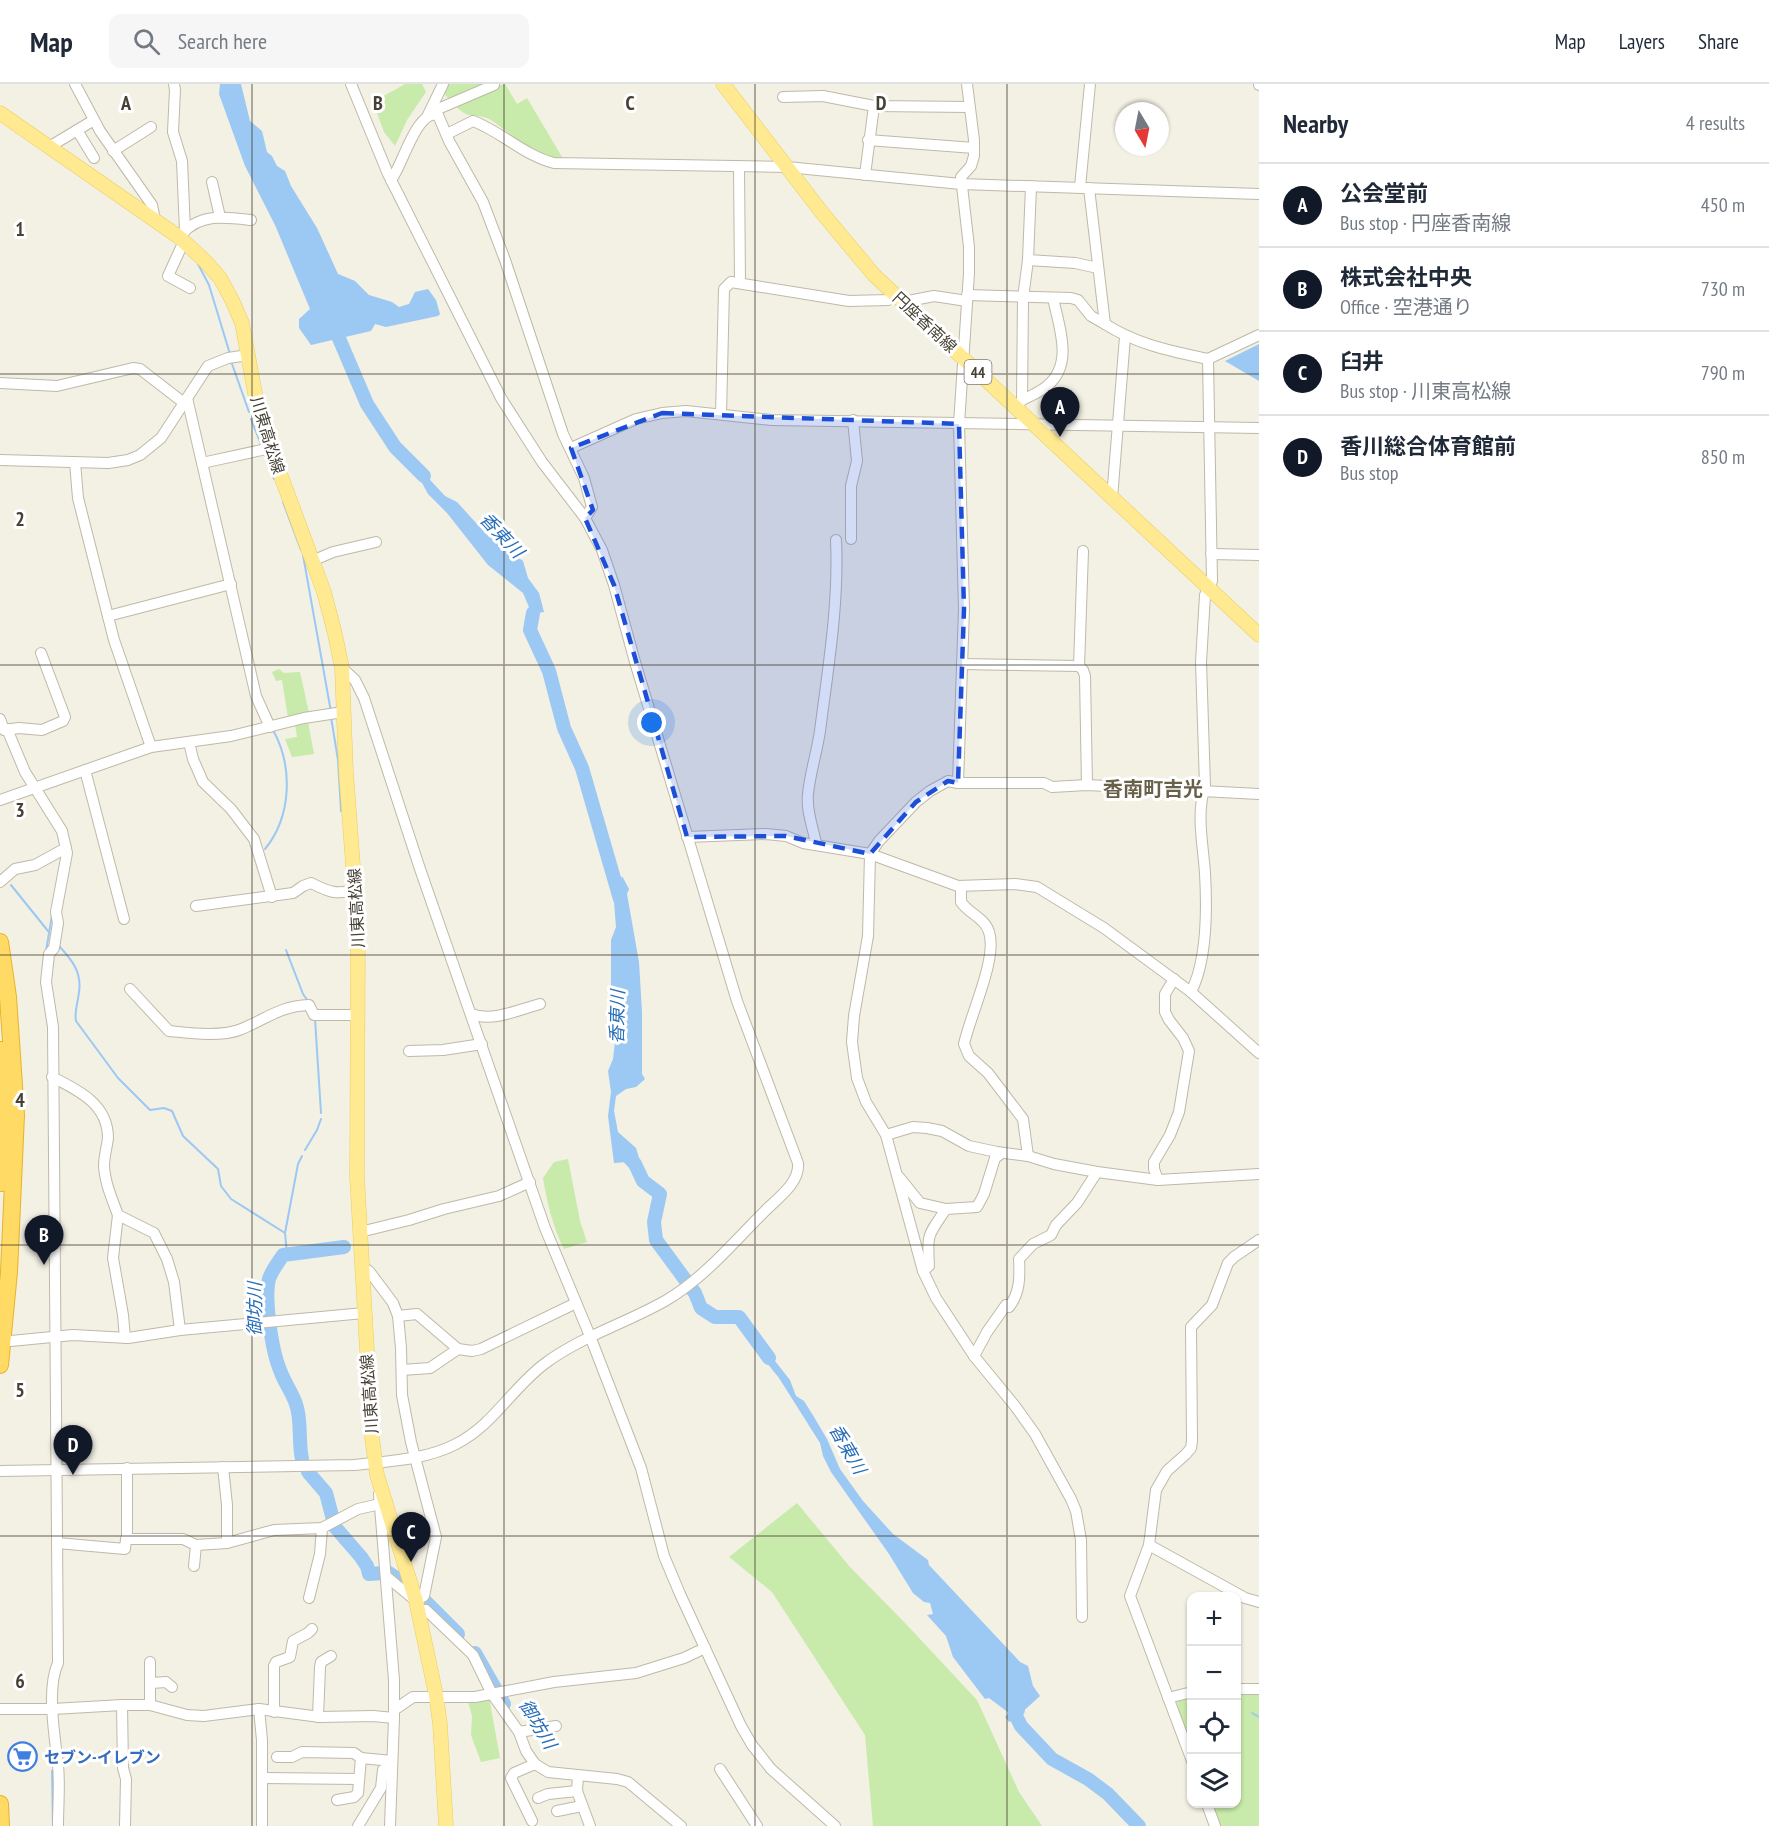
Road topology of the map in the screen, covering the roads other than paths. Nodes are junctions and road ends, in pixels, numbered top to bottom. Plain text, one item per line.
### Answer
1 (75, 84) edge
2 (174, 84) edge
3 (351, 84) edge
4 (443, 84) edge
5 (723, 84) edge
6 (967, 84) edge
7 (1090, 84) edge
8 (494, 85) edge
9 (783, 97) dead end
10 (874, 106) junction
11 (969, 108) junction
12 (0, 113) edge
13 (431, 114) junction
14 (94, 120) junction
15 (151, 127) dead end
16 (77, 130) junction
17 (447, 134) junction
18 (868, 140) junction
19 (49, 147) junction
20 (974, 148) junction
21 (113, 151) junction
22 (94, 158) dead end
23 (739, 166) junction
24 (787, 168) junction
25 (865, 175) junction
26 (391, 180) junction
27 (212, 182) dead end
28 (961, 184) junction
29 (1031, 186) junction
30 (1084, 188) junction
31 (1259, 194) edge
32 (220, 217) junction
33 (154, 220) junction
34 (251, 220) dead end
35 (183, 236) junction
36 (1028, 260) junction
37 (1098, 268) junction
38 (740, 283) junction
39 (190, 288) dead end
40 (967, 298) junction
41 (1023, 298) junction
42 (1053, 298) junction
43 (900, 299) junction
44 (1105, 324) junction
45 (1259, 335) edge
46 (1125, 337) junction
47 (248, 355) junction
48 (962, 357) junction
49 (1208, 359) junction
50 (0, 383) edge
51 (186, 400) junction
52 (1019, 404) junction
53 (721, 414) junction
54 (853, 420) junction
55 (958, 424) junction
56 (1034, 426) junction
57 (1117, 426) junction
58 (1210, 427) junction
59 (1259, 428) edge
60 (271, 448) junction
61 (571, 448) junction
62 (0, 459) edge
63 (75, 462) junction
64 (202, 463) junction
65 (1112, 498) junction
66 (585, 518) junction
67 (851, 539) dead end
68 (836, 540) dead end
69 (376, 542) dead end
70 (1083, 551) dead end
71 (1211, 554) junction
72 (1259, 555) edge
73 (312, 561) junction
74 (231, 584) junction
75 (1208, 588) junction
76 (108, 616) junction
77 (1259, 634) edge
78 (41, 653) dead end
79 (962, 664) junction
80 (1079, 666) junction
81 (342, 668) junction
82 (343, 712) junction
83 (0, 719) edge
84 (270, 727) junction
85 (7, 729) junction
86 (189, 742) junction
87 (152, 747) junction
88 (85, 770) junction
89 (958, 783) junction
90 (1087, 785) junction
91 (35, 787) junction
92 (1204, 790) junction
93 (1259, 794) edge
94 (0, 800) edge
95 (687, 837) junction
96 (816, 843) junction
97 (66, 848) junction
98 (870, 854) junction
99 (0, 882) edge
100 (961, 886) junction
101 (356, 890) junction
102 (272, 897) junction
103 (196, 906) dead end
104 (124, 919) dead end
105 (0, 942) edge
106 (1174, 979) junction
107 (130, 989) dead end
108 (1191, 992) junction
109 (540, 1004) dead end
110 (471, 1014) junction
111 (358, 1015) junction
112 (0, 1041) edge
113 (482, 1044) junction
114 (409, 1051) dead end
115 (1259, 1053) edge
116 (52, 1077) junction
117 (886, 1135) junction
118 (1002, 1153) junction
119 (1028, 1156) junction
120 (1097, 1172) junction
121 (896, 1174) junction
122 (1259, 1174) edge
123 (1158, 1180) junction
124 (530, 1182) junction
125 (946, 1209) junction
126 (118, 1215) junction
127 (0, 1223) edge
128 (360, 1232) junction
129 (1259, 1240) edge
130 (362, 1267) junction
131 (923, 1271) junction
132 (576, 1303) junction
133 (364, 1313) junction
134 (398, 1316) junction
135 (180, 1330) junction
136 (590, 1336) junction
137 (55, 1337) junction
138 (125, 1338) junction
139 (1, 1342) edge
140 (458, 1349) junction
141 (974, 1356) junction
142 (0, 1365) edge
143 (402, 1371) junction
144 (416, 1457) junction
145 (223, 1467) junction
146 (127, 1468) junction
147 (376, 1468) junction
148 (56, 1469) junction
149 (0, 1471) edge
150 (380, 1503) junction
151 (329, 1524) junction
152 (127, 1539) junction
153 (57, 1543) junction
154 (227, 1543) junction
155 (196, 1545) junction
156 (1149, 1545) junction
157 (194, 1566) dead end
158 (387, 1577) junction
159 (309, 1598) dead end
160 (1259, 1602) edge
161 (417, 1606) junction
162 (1082, 1617) dead end
163 (312, 1629) dead end
164 (705, 1648) junction
165 (331, 1656) dead end
166 (150, 1662) dead end
167 (151, 1683) junction
168 (172, 1687) dead end
169 (1241, 1689) edge
170 (1259, 1689) edge
171 (496, 1693) junction
172 (1187, 1693) edge
173 (436, 1695) junction
174 (1168, 1698) junction
175 (122, 1705) junction
176 (150, 1706) junction
177 (0, 1709) edge
178 (53, 1709) junction
179 (259, 1709) junction
180 (273, 1712) junction
181 (394, 1714) junction
182 (318, 1717) junction
183 (556, 1726) dead end
184 (521, 1732) junction
185 (1188, 1754) edge
186 (277, 1757) dead end
187 (361, 1758) junction
188 (535, 1764) junction
189 (392, 1765) junction
190 (720, 1769) dead end
191 (578, 1776) junction
192 (263, 1778) junction
193 (359, 1779) junction
194 (578, 1791) junction
195 (538, 1798) dead end
196 (337, 1800) dead end
197 (0, 1804) edge
198 (582, 1806) junction
199 (1209, 1808) edge
200 (557, 1811) dead end
201 (531, 1821) dead end
202 (1, 1826) edge
203 (58, 1826) edge
204 (125, 1826) edge
205 (262, 1826) edge
206 (358, 1826) edge
207 (390, 1826) edge
208 (446, 1826) edge
209 (590, 1826) edge
210 (681, 1826) edge
211 (757, 1826) edge
212 (836, 1826) edge
213 (1215, 1826) edge

1 - 14 street
2 - 35 street
3 - 26 street
4 - 13 street
5 - 24 main road, 円座香南線 / 44
6 - 11 street
7 - 30 street
8 - 13 street
9 - 10 street
10 - 11 street
10 - 18 street
11 - 20 street
12 - 19 main road, 川東高松線
13 - 17 street
13 - 26 street
14 - 16 street
14 - 21 street
15 - 21 street
16 - 19 street
16 - 22 street
17 - 23 street
17 - 61 street
18 - 20 street
18 - 25 street
19 - 33 main road, 川東高松線
20 - 28 street
21 - 33 street
23 - 24 street
23 - 38 street
24 - 25 street
24 - 43 main road, 円座香南線 / 44
25 - 28 street
26 - 66 street
27 - 32 street
28 - 29 street
28 - 40 street
29 - 30 street
29 - 36 street
30 - 31 street
30 - 37 street
32 - 34 street
32 - 35 street
33 - 35 main road, 川東高松線
35 - 39 street
35 - 47 main road, 川東高松線
36 - 37 street
36 - 41 street
37 - 44 street
38 - 43 street
38 - 53 street
40 - 41 street
40 - 43 street
40 - 48 street
41 - 42 street
41 - 52 street
42 - 44 street
42 - 52 street
43 - 48 main road, 円座香南線 / 44
44 - 46 street
45 - 49 street
46 - 49 street
46 - 57 street
47 - 51 street
47 - 60 main road, 川東高松線
48 - 52 main road, 円座香南線 / 44
48 - 55 street
49 - 58 street
50 - 51 street
51 - 63 street
51 - 64 street
52 - 56 main road, 円座香南線 / 44
53 - 54 street
53 - 61 street
54 - 55 street
54 - 67 street
55 - 56 street
55 - 79 street
56 - 57 street
56 - 65 main road, 円座香南線 / 44
57 - 58 street
57 - 65 street
58 - 59 street
58 - 71 street
60 - 64 street
60 - 73 main road, 川東高松線
61 - 66 street
62 - 63 street
63 - 76 street
64 - 74 street
65 - 75 main road, 円座香南線 / 44
66 - 95 street
68 - 96 street
69 - 73 street
70 - 80 street
71 - 72 street
71 - 75 street
73 - 81 main road, 川東高松線
74 - 76 street
74 - 84 street
75 - 77 main road, 円座香南線 / 44
75 - 92 street
76 - 87 street
78 - 85 street
79 - 80 street
79 - 89 street
80 - 90 street
81 - 82 main road, 川東高松線
81 - 110 street
82 - 84 street
82 - 101 main road, 川東高松線
83 - 85 street
84 - 86 street
85 - 91 street
86 - 87 street
86 - 102 street
87 - 88 street
88 - 91 street
88 - 104 street
89 - 90 street
89 - 98 street
90 - 92 street
91 - 94 street
91 - 97 street
92 - 93 street
92 - 108 street
95 - 96 street
95 - 136 street
96 - 98 street
97 - 99 street
97 - 116 street
98 - 100 street
98 - 117 street
100 - 106 street
100 - 119 street
101 - 102 street
101 - 111 main road, 川東高松線
102 - 103 street
105 - 139 highway
106 - 108 street
106 - 123 street
107 - 111 street
108 - 115 street
109 - 110 street
110 - 113 street
111 - 128 main road, 川東高松線
112 - 127 highway
113 - 114 street
113 - 124 street
116 - 126 street
116 - 137 street
117 - 118 street
117 - 121 street
118 - 119 street
118 - 125 street
119 - 120 street
120 - 123 street
120 - 141 street
121 - 125 street
121 - 131 street
122 - 123 street
124 - 128 street
124 - 132 street
125 - 131 street
126 - 135 street
126 - 138 street
128 - 130 main road, 川東高松線
129 - 156 street
130 - 133 main road, 川東高松線
130 - 134 street
131 - 141 street
132 - 136 street
132 - 140 street
133 - 135 street
133 - 147 main road, 川東高松線
134 - 140 street
134 - 143 street
135 - 138 street
136 - 144 street
136 - 164 street
137 - 138 street
137 - 139 street
137 - 148 street
139 - 142 highway
140 - 143 street
141 - 162 street
143 - 144 street
144 - 147 street
144 - 161 street
145 - 146 street
145 - 147 street
145 - 154 street
146 - 148 street
146 - 152 street
147 - 150 street
147 - 161 main road, 川東高松線
148 - 149 street
148 - 153 street
150 - 151 street
150 - 158 street
151 - 154 street
151 - 159 street
152 - 153 street
152 - 155 street
153 - 178 street
154 - 155 street
155 - 157 street
156 - 160 street
156 - 174 street
158 - 161 street
158 - 181 street
161 - 171 street
161 - 173 main road, 川東高松線
163 - 180 street
164 - 171 street
164 - 212 street
165 - 182 street
166 - 167 street
167 - 168 street
167 - 176 street
169 - 170 street
171 - 173 street
171 - 184 street
172 - 174 street
173 - 181 street
173 - 208 main road, 川東高松線
174 - 185 street
175 - 176 street
175 - 178 street
175 - 204 street
176 - 179 street
177 - 178 street
178 - 203 street
179 - 180 street
179 - 192 street
180 - 182 street
181 - 182 street
181 - 189 street
183 - 184 street
184 - 188 street
186 - 187 street
187 - 189 street
187 - 193 street
188 - 191 street
188 - 201 street
189 - 206 street
189 - 207 street
190 - 211 street
191 - 194 street
191 - 210 street
192 - 193 street
192 - 205 street
193 - 196 street
194 - 195 street
194 - 198 street
197 - 202 highway
198 - 200 street
198 - 209 street
199 - 213 street

